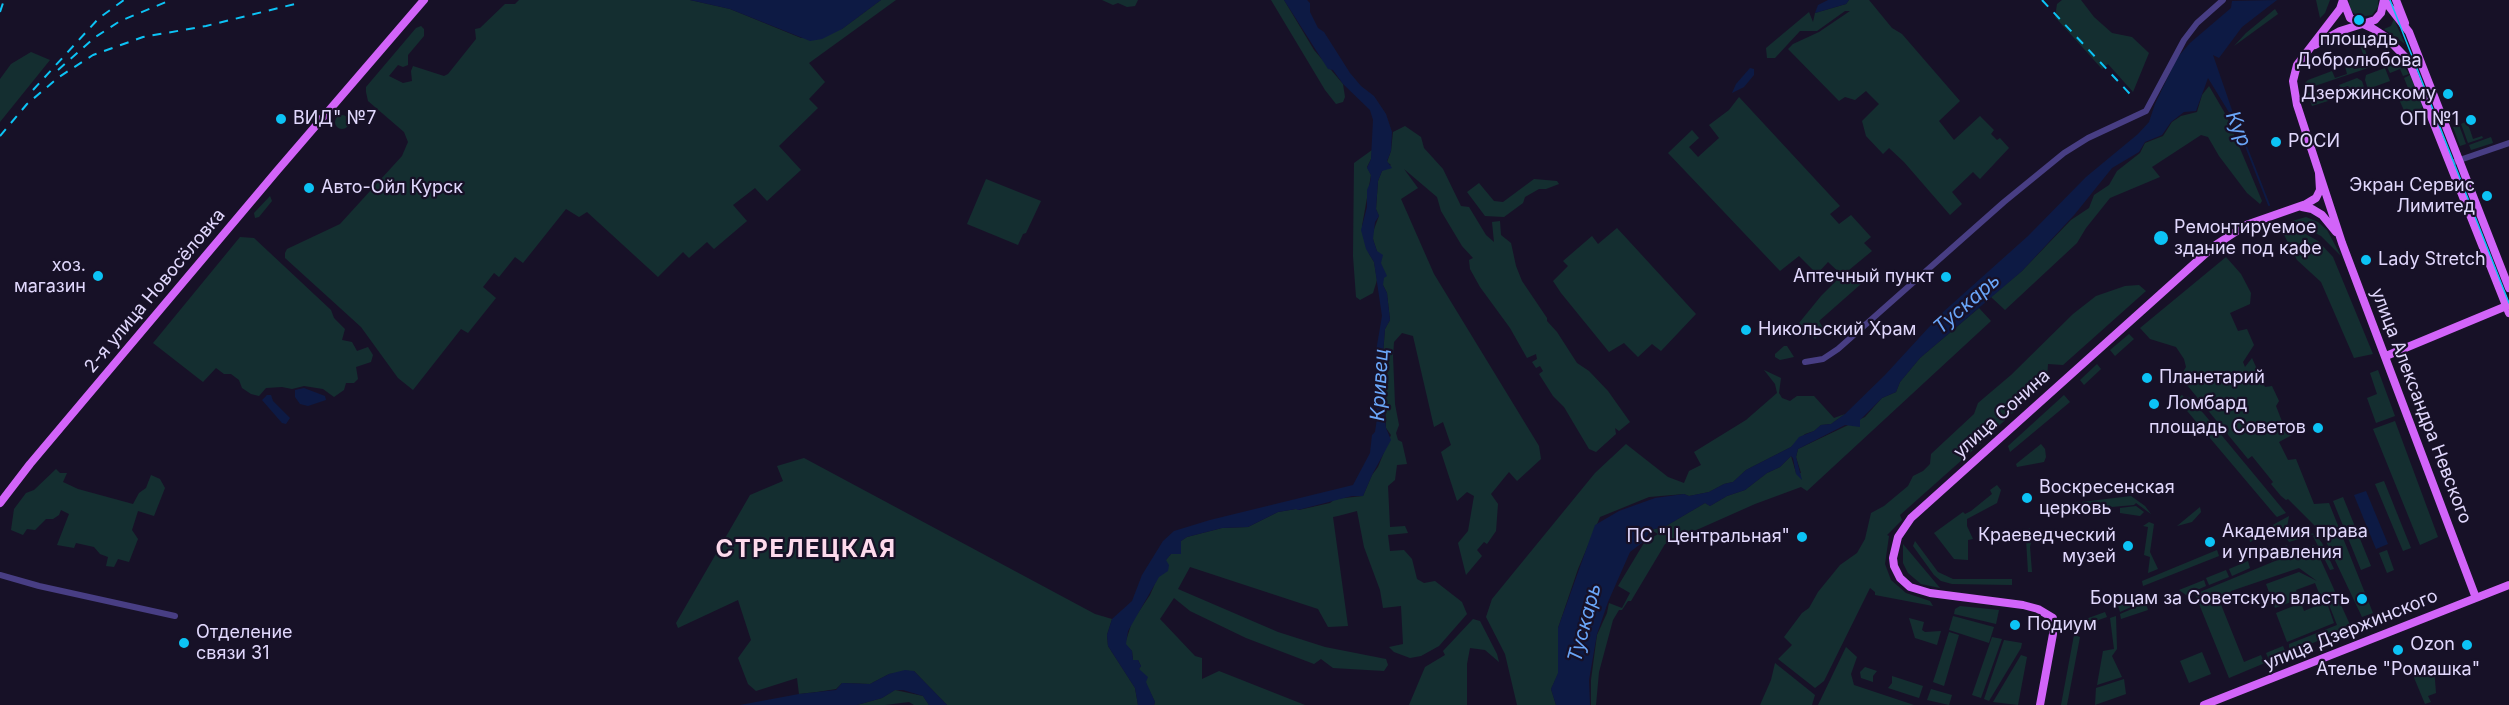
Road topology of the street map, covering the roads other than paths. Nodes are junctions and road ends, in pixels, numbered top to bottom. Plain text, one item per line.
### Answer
1 (424, 0) edge
2 (2223, 0) edge
3 (2384, 0) edge
4 (2396, 0) edge
5 (2343, 1) edge
6 (2362, 24) junction
7 (2409, 32) junction
8 (2303, 54) junction
9 (2509, 143) edge
10 (2455, 161) junction
11 (2319, 173) junction
12 (2300, 207) junction
13 (2342, 243) junction
14 (2509, 288) edge
15 (2508, 308) edge
16 (2386, 357) junction
17 (1805, 362) dead end
18 (0, 503) edge
19 (0, 575) edge
20 (2509, 585) edge
21 (2476, 598) junction
22 (175, 616) dead end
23 (2040, 705) edge
24 (2204, 705) edge

1 - 18 main road, 2-я улица Новосёловка
2 - 17 street
3 - 6 main road
3 - 7 main road
4 - 7 main road
5 - 6 main road
5 - 8 main road, улица Александра Невского
6 - 8 main road
6 - 10 main road
7 - 10 main road
8 - 11 main road, улица Александра Невского
9 - 10 street
10 - 14 main road
10 - 15 main road
11 - 12 main road
11 - 13 main road, улица Александра Невского
12 - 13 main road
12 - 23 main road, улица Сонина
13 - 16 main road, улица Александра Невского
15 - 16 main road
16 - 21 main road, улица Александра Невского
19 - 22 street
20 - 21 main road, улица Дзержинского
21 - 24 main road, улица Дзержинского

